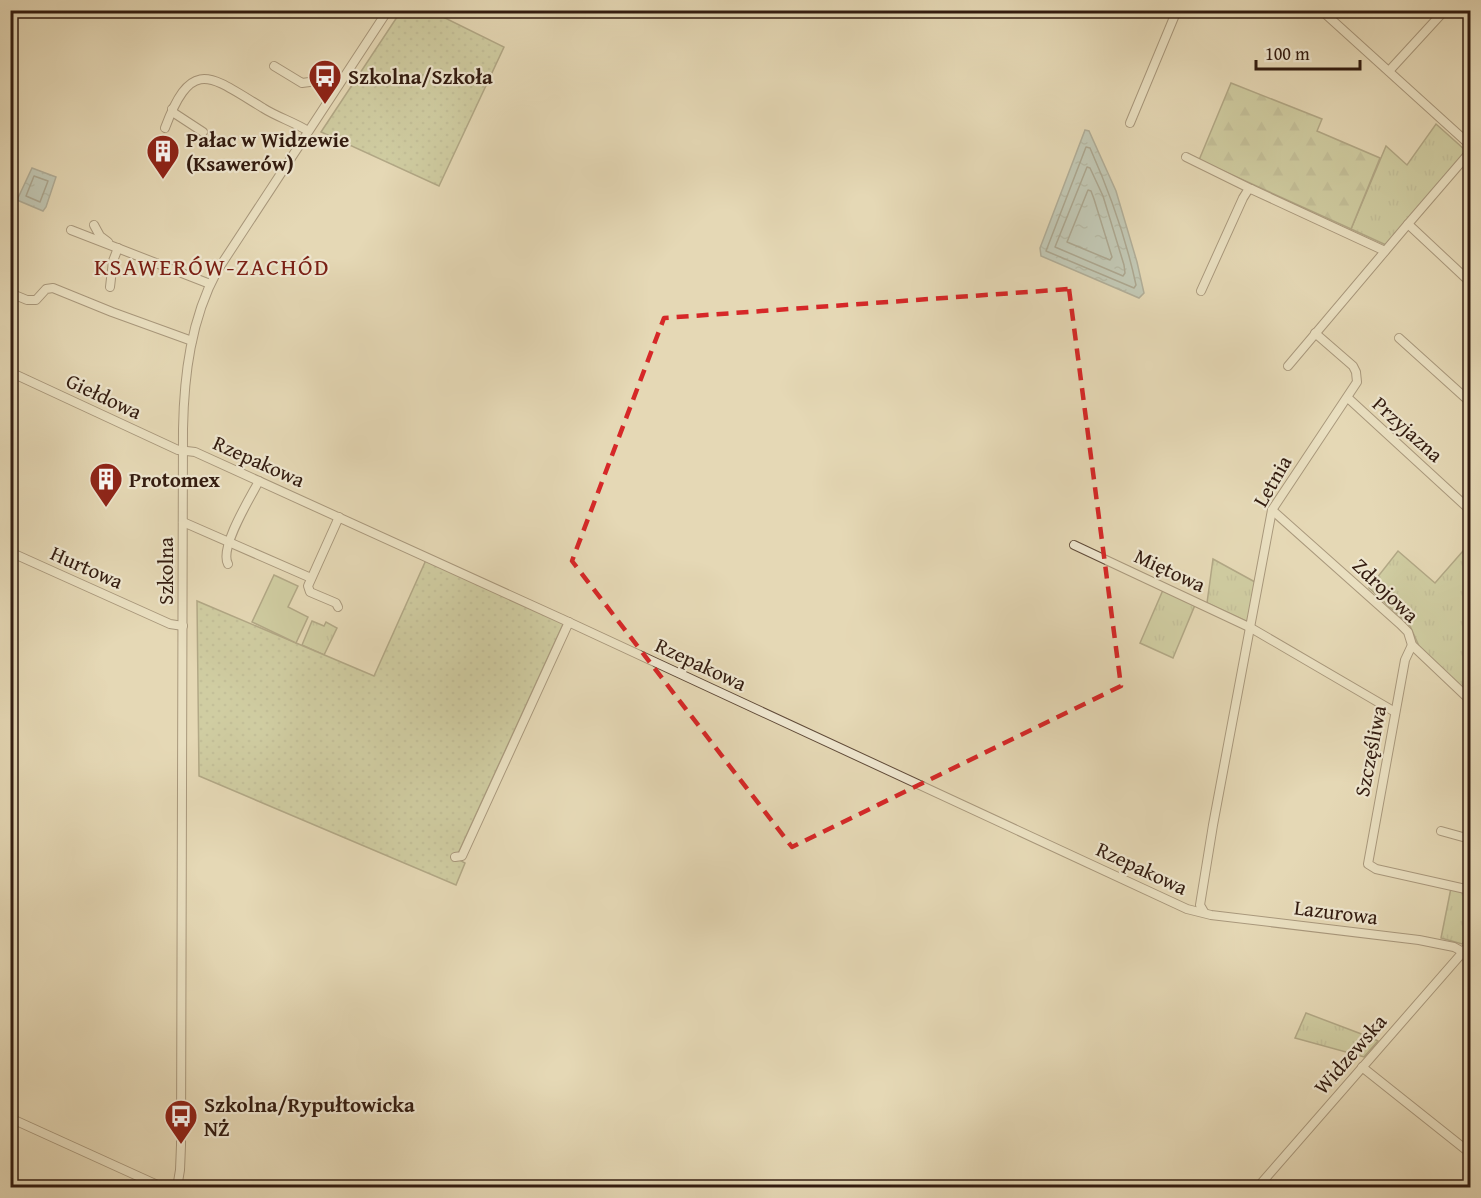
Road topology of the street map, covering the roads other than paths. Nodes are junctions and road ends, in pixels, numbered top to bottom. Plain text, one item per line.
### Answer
1 (388, 10) edge
2 (1177, 10) edge
3 (1322, 10) edge
4 (1445, 10) edge
5 (274, 66) dead end
6 (1389, 71) junction
7 (339, 84) junction
8 (172, 109) junction
9 (1130, 123) dead end
10 (165, 128) dead end
11 (308, 131) junction
12 (203, 132) dead end
13 (1470, 145) edge
14 (1470, 153) edge
15 (1186, 157) dead end
16 (1251, 189) junction
17 (1408, 224) junction
18 (94, 225) dead end
19 (70, 230) dead end
20 (115, 247) junction
21 (1385, 251) junction
22 (1470, 282) edge
23 (210, 284) junction
24 (110, 287) dead end
25 (1201, 291) dead end
26 (10, 293) edge
27 (1315, 333) junction
28 (1399, 338) dead end
29 (192, 340) junction
30 (1288, 366) dead end
31 (10, 372) edge
32 (1348, 398) junction
33 (1470, 402) edge
34 (183, 450) junction
35 (259, 481) junction
36 (1272, 510) junction
37 (1470, 510) edge
38 (339, 517) junction
39 (183, 522) junction
40 (229, 542) junction
41 (1074, 545) dead end
42 (10, 552) edge
43 (228, 564) dead end
44 (311, 578) junction
45 (338, 607) dead end
46 (569, 622) junction
47 (183, 626) junction
48 (1251, 628) junction
49 (1412, 645) junction
50 (1470, 700) edge
51 (1395, 712) junction
52 (1441, 831) dead end
53 (1470, 839) edge
54 (454, 857) dead end
55 (1470, 890) edge
56 (1204, 912) junction
57 (1470, 944) edge
58 (1463, 952) junction
59 (1362, 1067) junction
60 (10, 1118) edge
61 (1470, 1153) edge
62 (164, 1188) edge
63 (177, 1188) edge
64 (1257, 1188) edge

1 - 7 street, Szkolna
2 - 9 street
3 - 6 street
4 - 6 street
5 - 7 street
6 - 13 street
7 - 11 street, Szkolna
8 - 10 street
8 - 11 street
8 - 12 street
11 - 23 street, Szkolna
14 - 17 street
15 - 16 street
16 - 21 street
16 - 25 street
17 - 21 street
17 - 22 street
18 - 20 street
19 - 20 street
20 - 23 street
20 - 24 street
21 - 27 street
23 - 29 street, Szkolna
26 - 29 street
27 - 30 street
27 - 32 street, Letnia
28 - 33 street
29 - 34 street, Szkolna
31 - 34 street, Giełdowa
32 - 36 street, Letnia
32 - 37 street, Przyjazna
34 - 35 street, Rzepakowa
34 - 39 street, Szkolna
35 - 38 street, Rzepakowa
35 - 40 street
36 - 48 street, Letnia
36 - 49 street, Zdrojowa
38 - 44 street
38 - 46 street, Rzepakowa
39 - 40 street
39 - 47 street, Szkolna
40 - 43 street
40 - 44 street
41 - 48 street, Miętowa
42 - 47 street, Hurtowa
44 - 45 street
46 - 54 street
46 - 56 street, Rzepakowa
47 - 63 street, Szkolna
48 - 51 street, Miętowa
48 - 56 street, Letnia
49 - 50 street, Zdrojowa
49 - 51 street, Szczęśliwa
51 - 55 street, Szczęśliwa
52 - 53 street
56 - 58 street, Lazurowa
57 - 58 street, Widzewska
58 - 59 street, Widzewska
59 - 61 street
59 - 64 street, Widzewska
60 - 62 street

